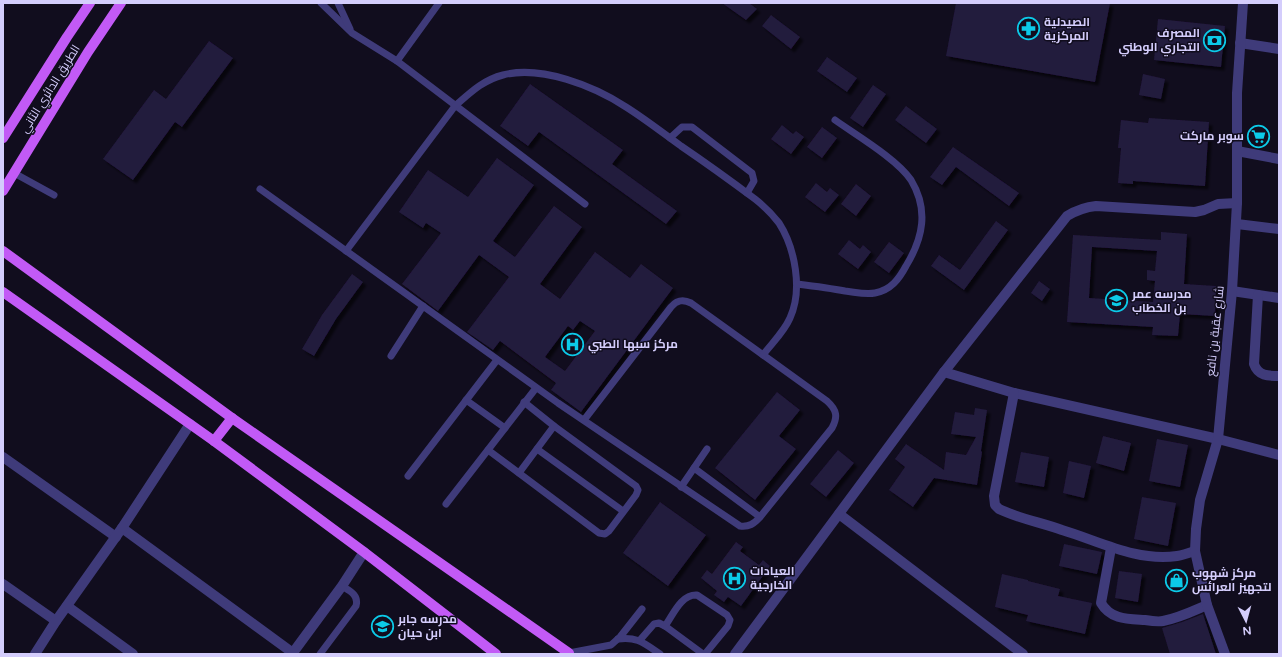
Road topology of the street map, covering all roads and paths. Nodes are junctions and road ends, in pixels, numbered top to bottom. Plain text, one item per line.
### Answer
1 (90, 3) edge
2 (121, 3) edge
3 (321, 3) edge
4 (338, 3) edge
5 (439, 3) edge
6 (1243, 3) edge
7 (352, 33) junction
8 (1240, 43) junction
9 (1279, 49) edge
10 (397, 61) junction
11 (455, 106) junction
12 (835, 120) dead end
13 (3, 138) edge
14 (670, 138) junction
15 (1237, 151) junction
16 (1279, 159) edge
17 (14, 173) junction
18 (260, 189) dead end
19 (3, 191) edge
20 (747, 193) junction
21 (54, 195) dead end
22 (1238, 203) junction
23 (585, 204) dead end
24 (1237, 224) junction
25 (1279, 229) edge
26 (3, 251) edge
27 (346, 251) junction
28 (797, 284) junction
29 (1232, 291) junction
30 (3, 292) edge
31 (1258, 295) junction
32 (1279, 298) edge
33 (423, 306) junction
34 (763, 355) junction
35 (391, 356) dead end
36 (498, 360) junction
37 (944, 372) junction
38 (1279, 376) edge
39 (536, 388) junction
40 (1014, 393) junction
41 (466, 400) junction
42 (524, 402) junction
43 (232, 418) junction
44 (584, 420) junction
45 (190, 424) junction
46 (554, 426) junction
47 (505, 428) junction
48 (1218, 439) junction
49 (214, 441) junction
50 (537, 449) junction
51 (707, 449) dead end
52 (488, 450) junction
53 (1279, 455) edge
54 (3, 456) edge
55 (694, 468) junction
56 (519, 473) junction
57 (408, 476) dead end
58 (681, 487) junction
59 (446, 504) dead end
60 (623, 511) junction
61 (839, 514) junction
62 (760, 517) junction
63 (122, 528) junction
64 (116, 537) junction
65 (1111, 548) junction
66 (364, 552) junction
67 (1195, 552) junction
68 (3, 584) edge
69 (342, 586) junction
70 (1207, 605) junction
71 (67, 606) junction
72 (642, 609) dead end
73 (56, 620) junction
74 (665, 626) junction
75 (618, 639) junction
76 (640, 640) junction
77 (292, 653) edge
78 (569, 653) edge
79 (35, 654) edge
80 (133, 654) edge
81 (320, 654) edge
82 (496, 654) edge
83 (660, 654) edge
84 (704, 654) edge
85 (735, 654) edge
86 (1023, 654) edge
87 (1225, 654) edge

1 - 13 main road, الطريق الدائري الثاني
2 - 17 main road, الطريق الدائري الثاني
3 - 7 lane
4 - 7 lane
5 - 10 lane
6 - 8 street, شارع عقبة بن نافع
7 - 10 lane
8 - 9 street
8 - 15 street, شارع عقبة بن نافع
10 - 11 lane
11 - 14 lane
11 - 23 lane
11 - 27 lane
12 - 28 lane
14 - 20 lane
14 - 20 lane
15 - 16 street
15 - 22 street, شارع عقبة بن نافع
17 - 19 main road, الطريق الدائري الثاني
17 - 21 lane
18 - 27 lane
20 - 28 lane
22 - 24 street, شارع عقبة بن نافع
22 - 37 street
24 - 25 street
24 - 29 street, شارع عقبة بن نافع
26 - 43 main road
27 - 33 lane
28 - 34 lane
29 - 31 street
29 - 48 street, شارع عقبة بن نافع
30 - 45 main road
31 - 32 street
31 - 38 street
33 - 35 lane
33 - 36 lane
34 - 44 lane
34 - 62 lane
36 - 39 lane
36 - 41 lane
37 - 40 street
37 - 61 street
39 - 42 lane
39 - 44 lane
40 - 48 street
40 - 65 street
41 - 47 lane
41 - 57 lane
42 - 46 lane
42 - 47 lane
43 - 49 main road
43 - 78 main road
44 - 58 lane
45 - 49 main road
45 - 63 street
46 - 50 lane
46 - 60 lane
47 - 52 lane
48 - 53 street
48 - 67 street, شارع عقبة بن نافع
49 - 66 main road
50 - 56 lane
50 - 60 lane
51 - 55 lane
52 - 56 lane
52 - 59 lane
54 - 64 street
55 - 58 lane
55 - 62 lane
56 - 60 lane
58 - 62 lane
61 - 85 street
61 - 86 street
63 - 64 street
63 - 77 street
64 - 71 street
65 - 67 street
65 - 70 street
66 - 69 street
66 - 82 main road
67 - 70 street, شارع عقبة بن نافع
68 - 73 street
69 - 77 street
69 - 81 lane
70 - 87 street, شارع عقبة بن نافع
71 - 73 street
71 - 80 street
72 - 75 lane
73 - 79 street
74 - 76 lane
74 - 84 lane
74 - 84 lane
75 - 76 lane
75 - 78 lane
76 - 83 lane

